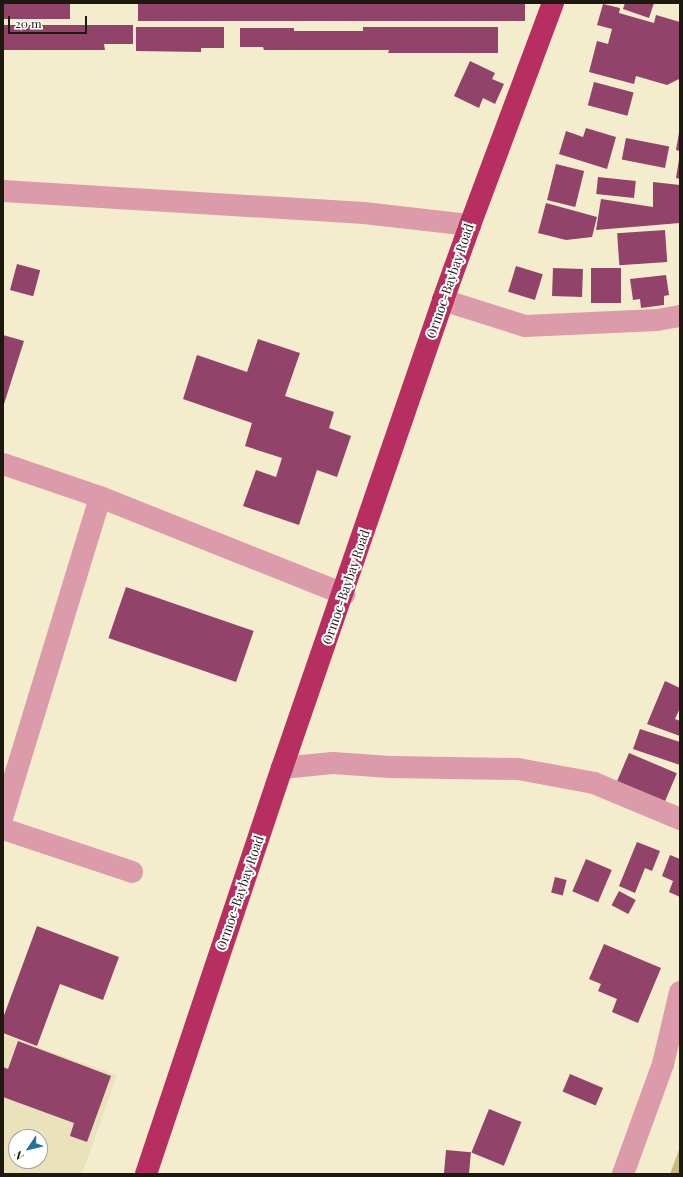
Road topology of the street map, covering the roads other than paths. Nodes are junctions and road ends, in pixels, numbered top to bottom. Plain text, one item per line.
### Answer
1 (553, 3) edge
2 (3, 191) edge
3 (470, 225) junction
4 (443, 300) junction
5 (680, 316) edge
6 (3, 464) edge
7 (100, 497) junction
8 (344, 594) junction
9 (282, 768) junction
10 (3, 815) edge
11 (680, 819) edge
12 (3, 829) edge
13 (132, 872) dead end
14 (680, 992) edge
15 (146, 1174) edge
16 (623, 1174) edge

1 - 3 highway, Ormoc-Baybay Road
2 - 3 street
3 - 4 highway, Ormoc-Baybay Road
4 - 5 street
4 - 8 highway, Ormoc-Baybay Road
6 - 7 street
7 - 8 street
7 - 10 street
8 - 9 highway, Ormoc-Baybay Road
9 - 11 street
9 - 15 highway, Ormoc-Baybay Road
12 - 13 street
14 - 16 street

